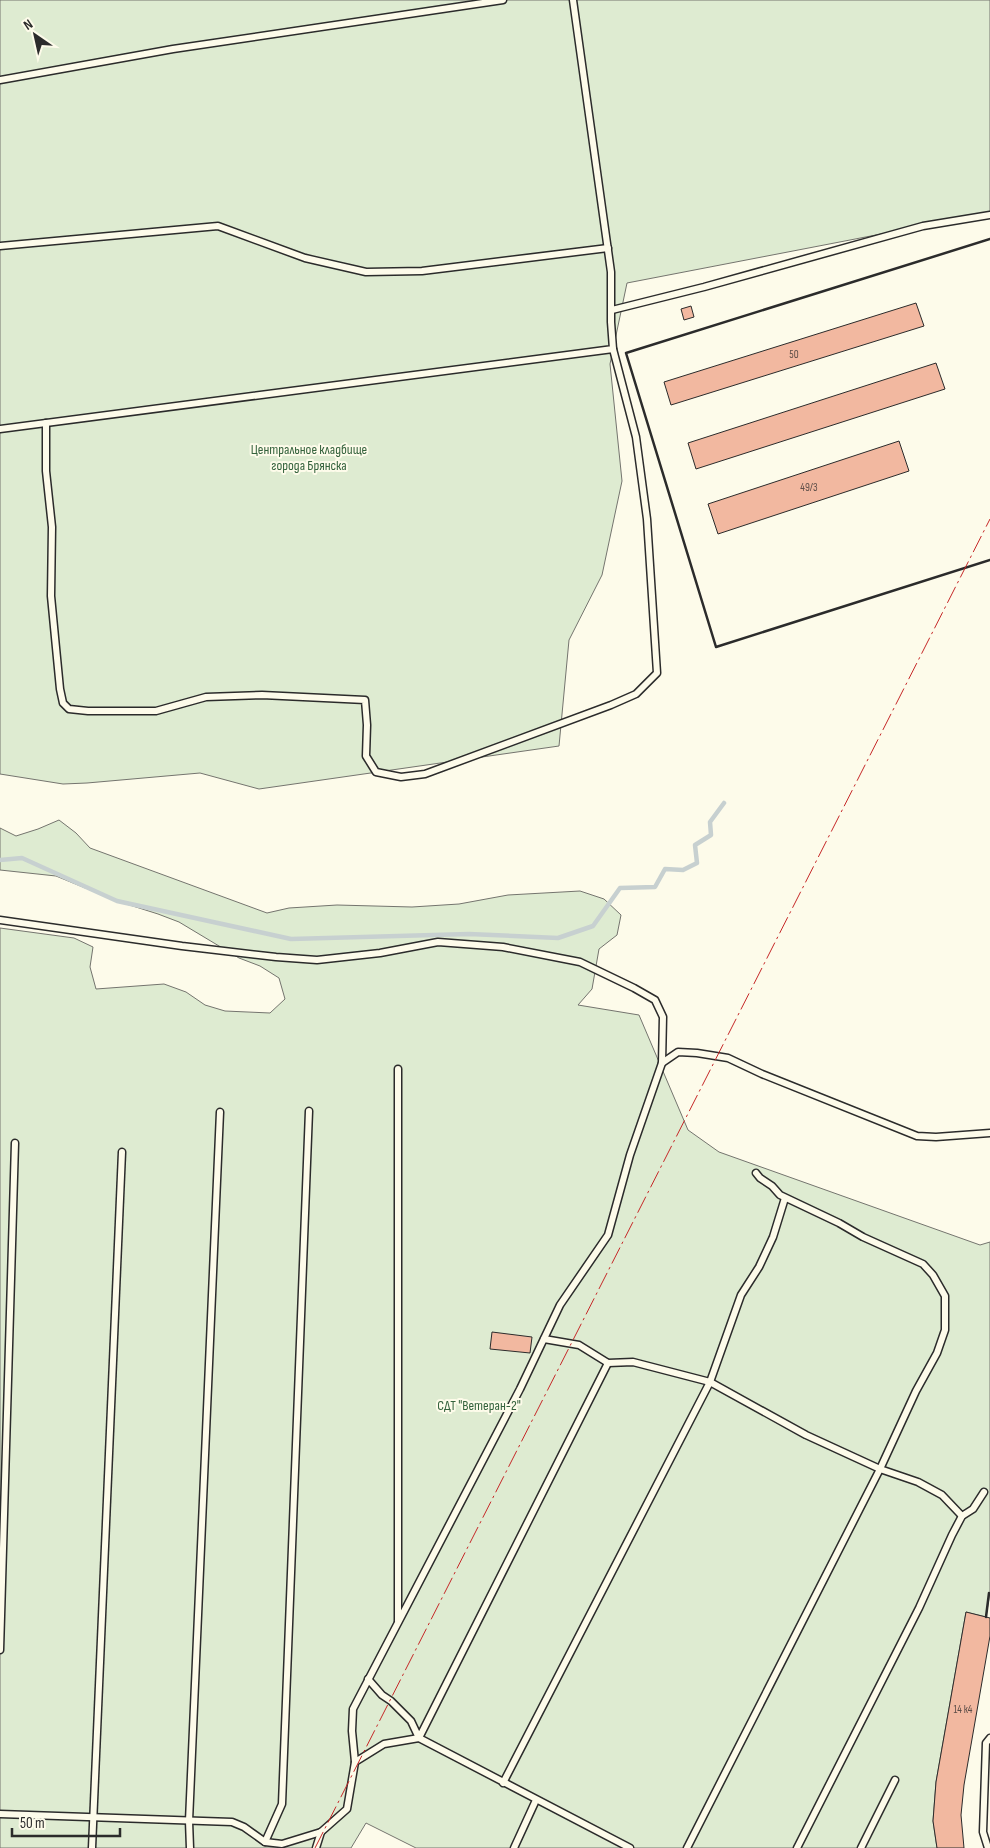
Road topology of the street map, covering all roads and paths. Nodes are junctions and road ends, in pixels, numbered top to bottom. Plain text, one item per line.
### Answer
1 (503, 0) edge
2 (573, 0) edge
3 (0, 80) edge
4 (990, 215) edge
5 (0, 246) edge
6 (608, 248) junction
7 (612, 310) junction
8 (613, 349) junction
9 (46, 423) junction
10 (0, 429) edge
11 (0, 920) edge
12 (662, 1063) junction
13 (398, 1069) dead end
14 (309, 1111) dead end
15 (220, 1112) dead end
16 (990, 1133) edge
17 (15, 1143) dead end
18 (122, 1152) dead end
19 (756, 1174) dead end
20 (785, 1198) junction
21 (544, 1339) junction
22 (608, 1363) junction
23 (710, 1382) junction
24 (880, 1469) junction
25 (984, 1492) dead end
26 (962, 1516) junction
27 (398, 1622) junction
28 (0, 1650) edge
29 (368, 1679) junction
30 (419, 1738) junction
31 (990, 1738) edge
32 (355, 1762) junction
33 (895, 1780) dead end
34 (503, 1783) junction
35 (536, 1800) junction
36 (0, 1814) edge
37 (93, 1818) junction
38 (189, 1821) junction
39 (986, 1831) edge
40 (321, 1832) junction
41 (265, 1842) junction
42 (92, 1848) edge
43 (190, 1848) edge
44 (318, 1848) edge
45 (514, 1848) edge
46 (630, 1848) edge
47 (687, 1848) edge
48 (797, 1848) edge
49 (861, 1848) edge
50 (988, 1848) edge

1 - 3 lane
2 - 6 lane
4 - 7 lane
5 - 6 lane
6 - 7 lane
7 - 8 lane
8 - 9 lane
8 - 9 lane
9 - 10 lane
11 - 12 lane
12 - 16 lane
12 - 21 lane
13 - 27 lane
14 - 41 lane
15 - 38 lane
17 - 28 lane
18 - 37 lane
19 - 20 lane
20 - 23 lane
20 - 24 lane
21 - 22 lane
21 - 27 lane
22 - 23 lane
22 - 30 lane
23 - 24 lane
23 - 34 lane
24 - 26 lane
24 - 47 lane
25 - 26 lane
26 - 48 lane
27 - 29 lane
29 - 30 lane
29 - 32 lane
30 - 32 lane
30 - 34 lane
31 - 39 lane
32 - 40 lane
33 - 49 lane
34 - 35 lane
35 - 45 lane
35 - 46 lane
36 - 37 lane
37 - 38 lane
37 - 42 lane
38 - 41 lane
38 - 43 lane
39 - 50 lane
40 - 41 lane
40 - 44 lane

